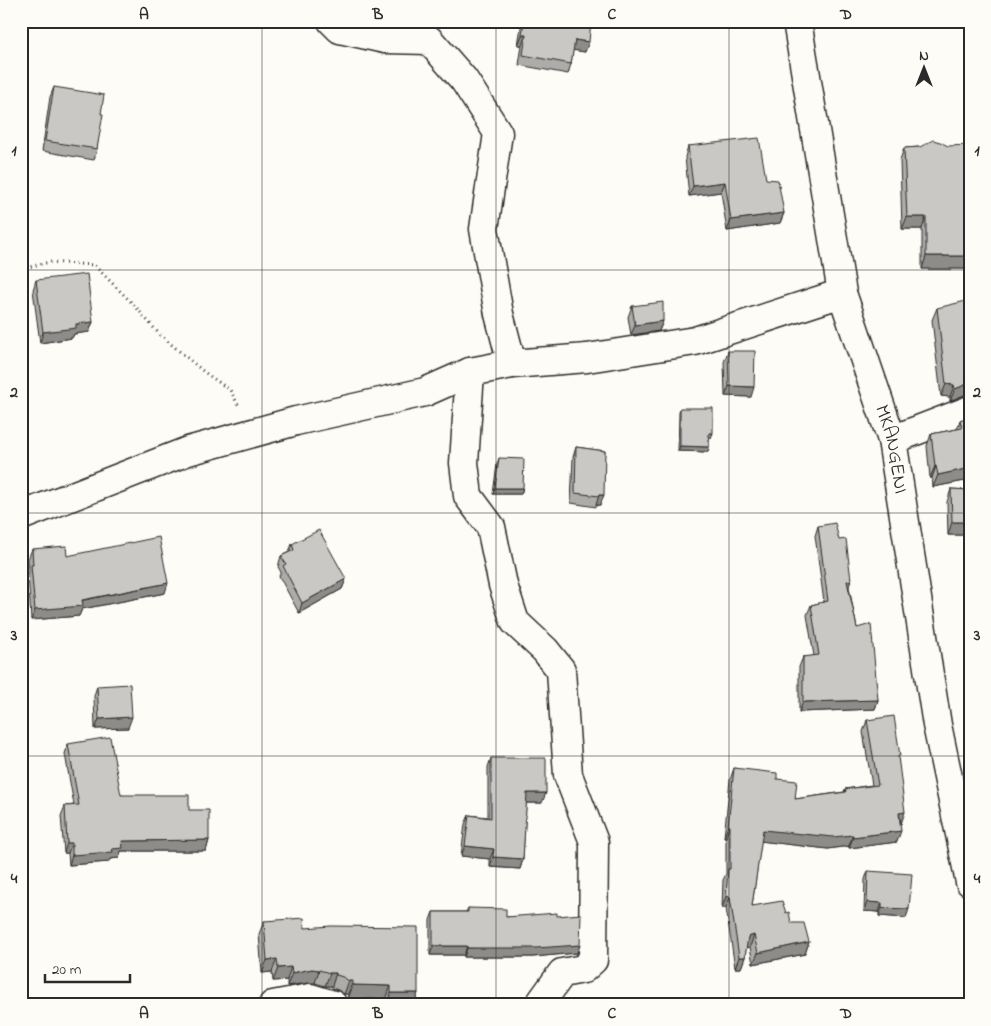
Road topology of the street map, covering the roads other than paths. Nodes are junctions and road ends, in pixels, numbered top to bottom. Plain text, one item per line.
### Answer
1 (332, 21) edge
2 (797, 21) edge
3 (842, 293) junction
4 (512, 364) junction
5 (470, 372) junction
6 (970, 410) edge
7 (892, 440) junction
8 (21, 516) edge
9 (970, 882) edge
10 (273, 1005) edge
11 (333, 1005) edge
12 (539, 1005) edge

1 - 4 street
2 - 3 street, MKANGENI
3 - 4 street
3 - 7 street, MKANGENI
4 - 5 street
5 - 8 street
5 - 12 street
6 - 7 street
7 - 9 street, MKANGENI
10 - 11 street

